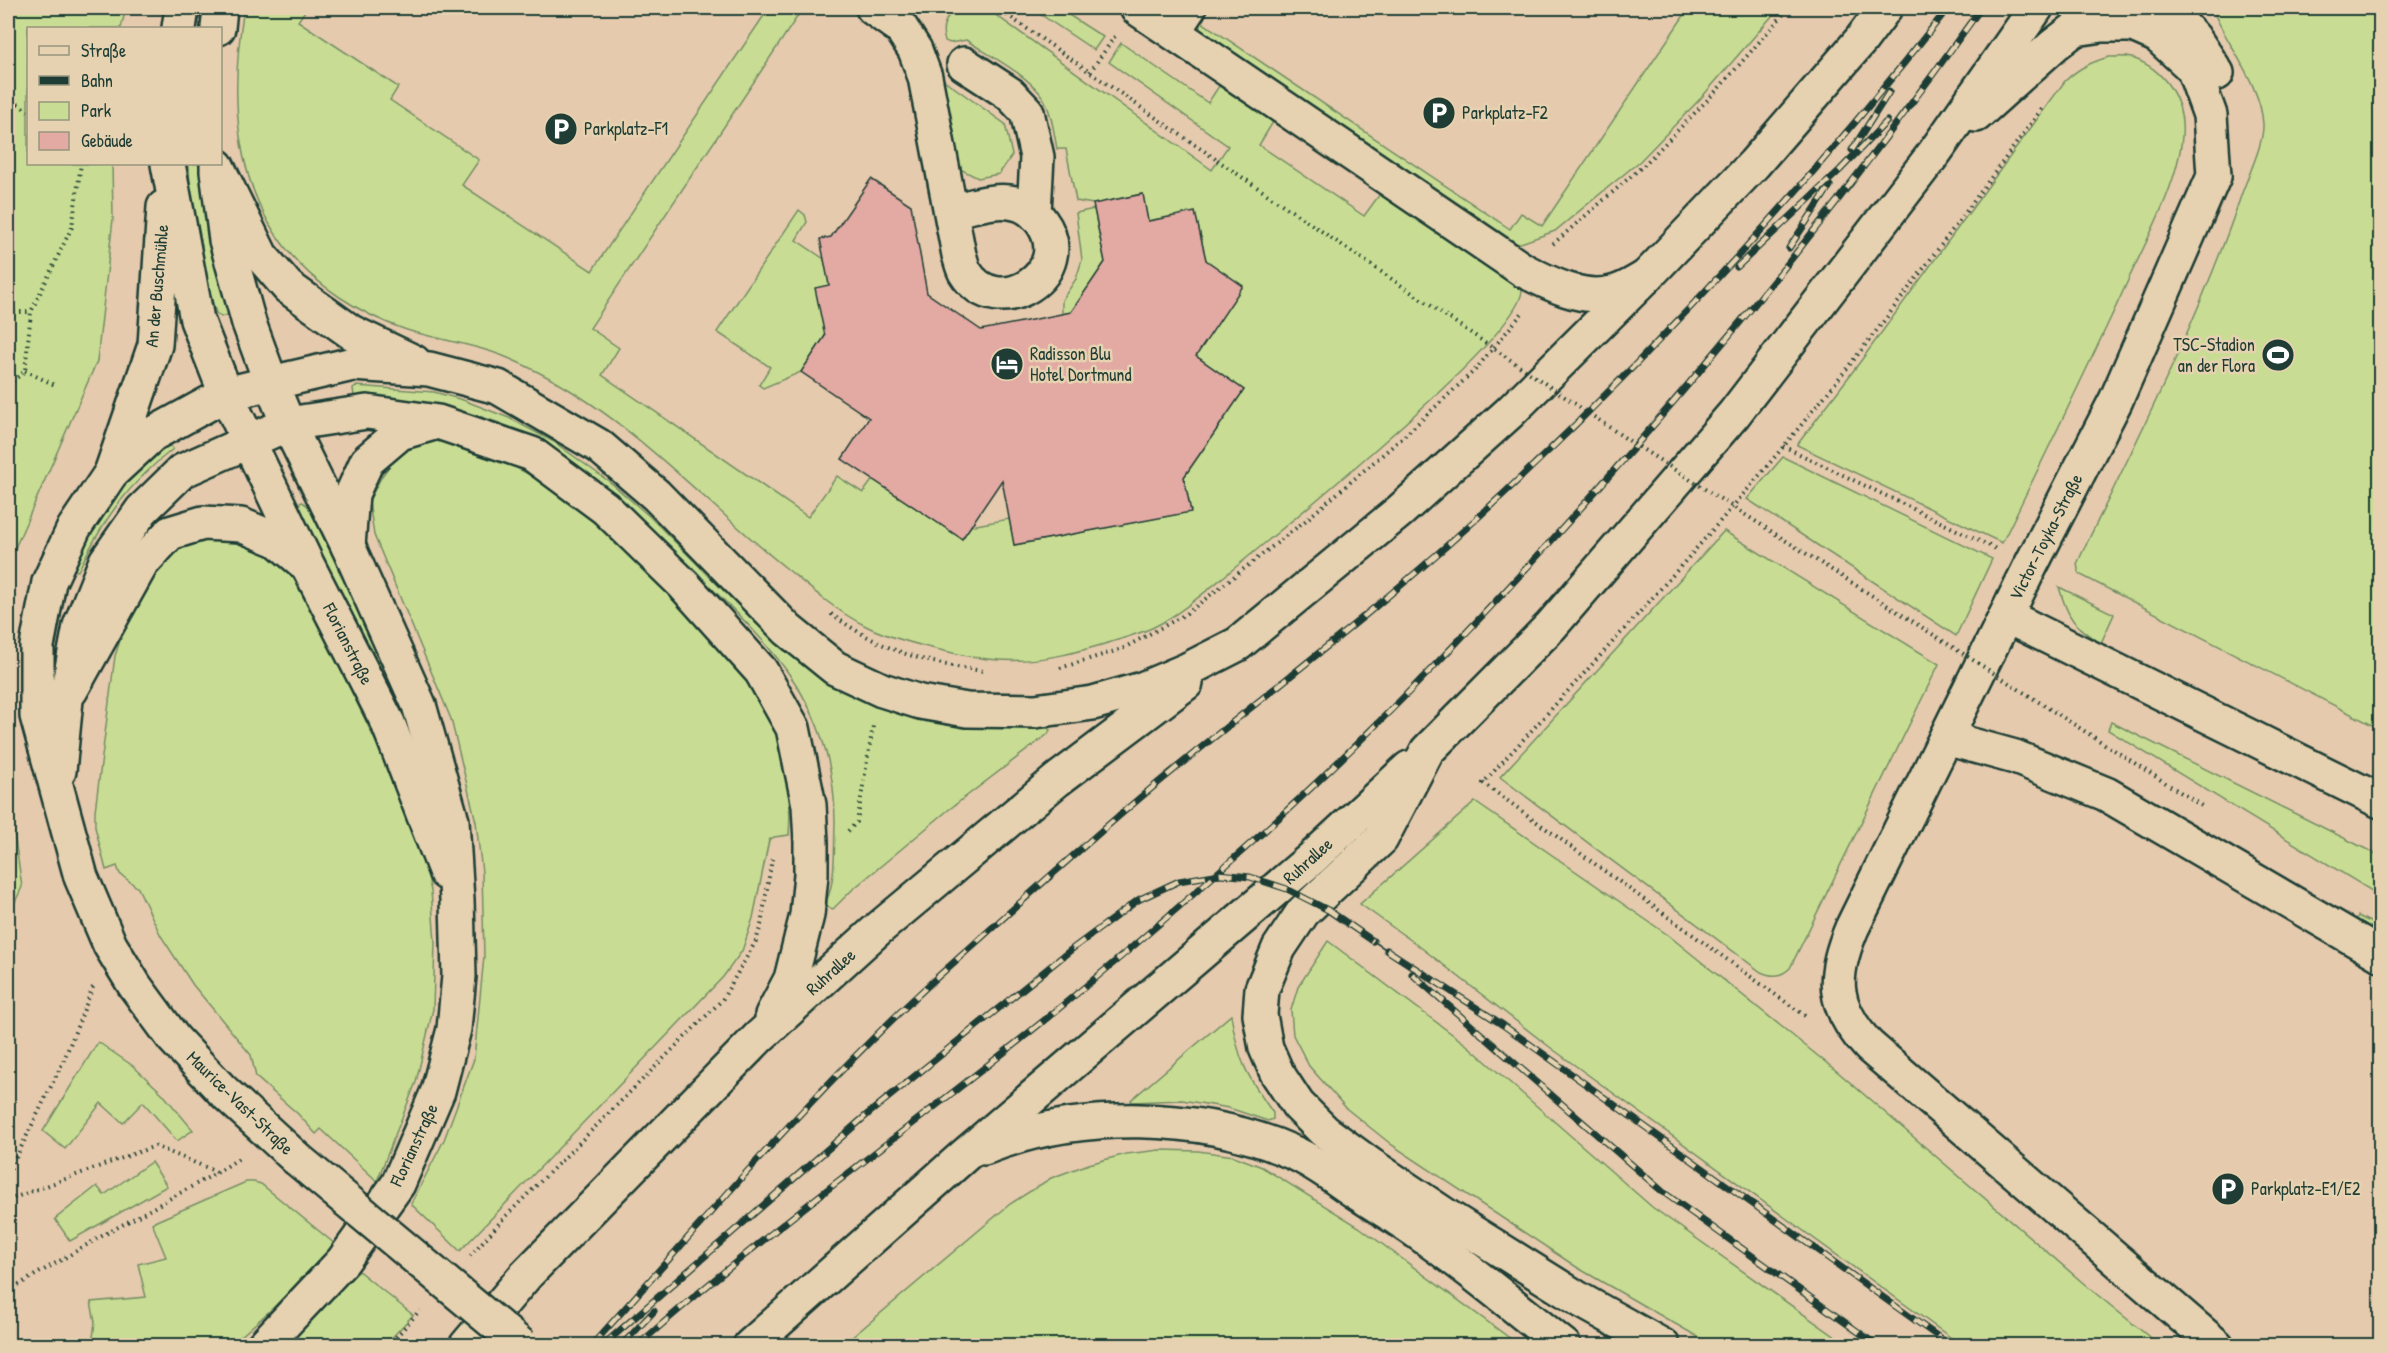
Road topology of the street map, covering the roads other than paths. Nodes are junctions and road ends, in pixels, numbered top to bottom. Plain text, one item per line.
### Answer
1 (182, 8) edge
2 (220, 8) edge
3 (873, 8) edge
4 (1137, 8) edge
5 (1886, 8) edge
6 (2036, 8) edge
7 (2166, 8) edge
8 (1181, 20) edge
9 (178, 27) edge
10 (218, 27) edge
11 (964, 64) dead end
12 (1935, 152) junction
13 (168, 165) edge
14 (168, 165) edge
15 (217, 165) edge
16 (2214, 176) junction
17 (951, 211) junction
18 (1034, 212) junction
19 (1648, 276) junction
20 (429, 369) junction
21 (271, 382) junction
22 (226, 394) junction
23 (438, 422) junction
24 (288, 424) junction
25 (248, 440) junction
26 (111, 473) junction
27 (348, 546) junction
28 (308, 566) junction
29 (2006, 616) junction
30 (1238, 644) junction
31 (66, 700) junction
32 (1946, 738) junction
33 (1427, 751) junction
34 (58, 787) junction
35 (2380, 801) edge
36 (457, 900) junction
37 (2380, 954) edge
38 (759, 1037) junction
39 (965, 1155) junction
40 (263, 1346) edge
41 (466, 1346) edge
42 (522, 1346) edge
43 (750, 1346) edge
44 (1564, 1346) edge
45 (1663, 1346) edge
46 (2217, 1346) edge

1 - 9 main road
2 - 10 main road
3 - 17 main road
4 - 8 main road
5 - 19 main road
6 - 12 main road
7 - 16 main road, Victor-Toyka-Straße
8 - 19 main road
11 - 18 main road
12 - 16 main road
12 - 33 main road
13 - 22 main road, An der Buschmühle
14 - 26 main road, An der Buschmühle
15 - 20 main road
15 - 21 main road
16 - 29 main road, Victor-Toyka-Straße
17 - 18 main road
17 - 18 main road
19 - 30 main road
20 - 21 main road, Maurice-Vast-Straße
20 - 30 main road
21 - 22 main road, Maurice-Vast-Straße
21 - 24 main road, Florianstraße
22 - 25 main road, Florianstraße
22 - 26 main road, Maurice-Vast-Straße
23 - 24 main road, Maurice-Vast-Straße
23 - 27 main road
23 - 38 main road, Maurice-Vast-Straße
24 - 25 main road, Maurice-Vast-Straße
24 - 27 main road, Florianstraße
25 - 28 main road, Florianstraße
25 - 31 main road, Maurice-Vast-Straße
26 - 34 main road, Maurice-Vast-Straße
27 - 36 main road, Florianstraße
28 - 31 main road
28 - 36 main road, Florianstraße
29 - 32 main road
29 - 35 main road, Victor-Toyka-Straße
30 - 38 main road, Ruhrallee
31 - 34 main road, Maurice-Vast-Straße
32 - 37 main road
32 - 46 main road
33 - 39 main road, Ruhrallee
33 - 45 main road
34 - 42 main road, Maurice-Vast-Straße, bridge
36 - 40 main road, Florianstraße
38 - 41 main road, Ruhrallee
39 - 43 main road, Ruhrallee
39 - 44 main road

